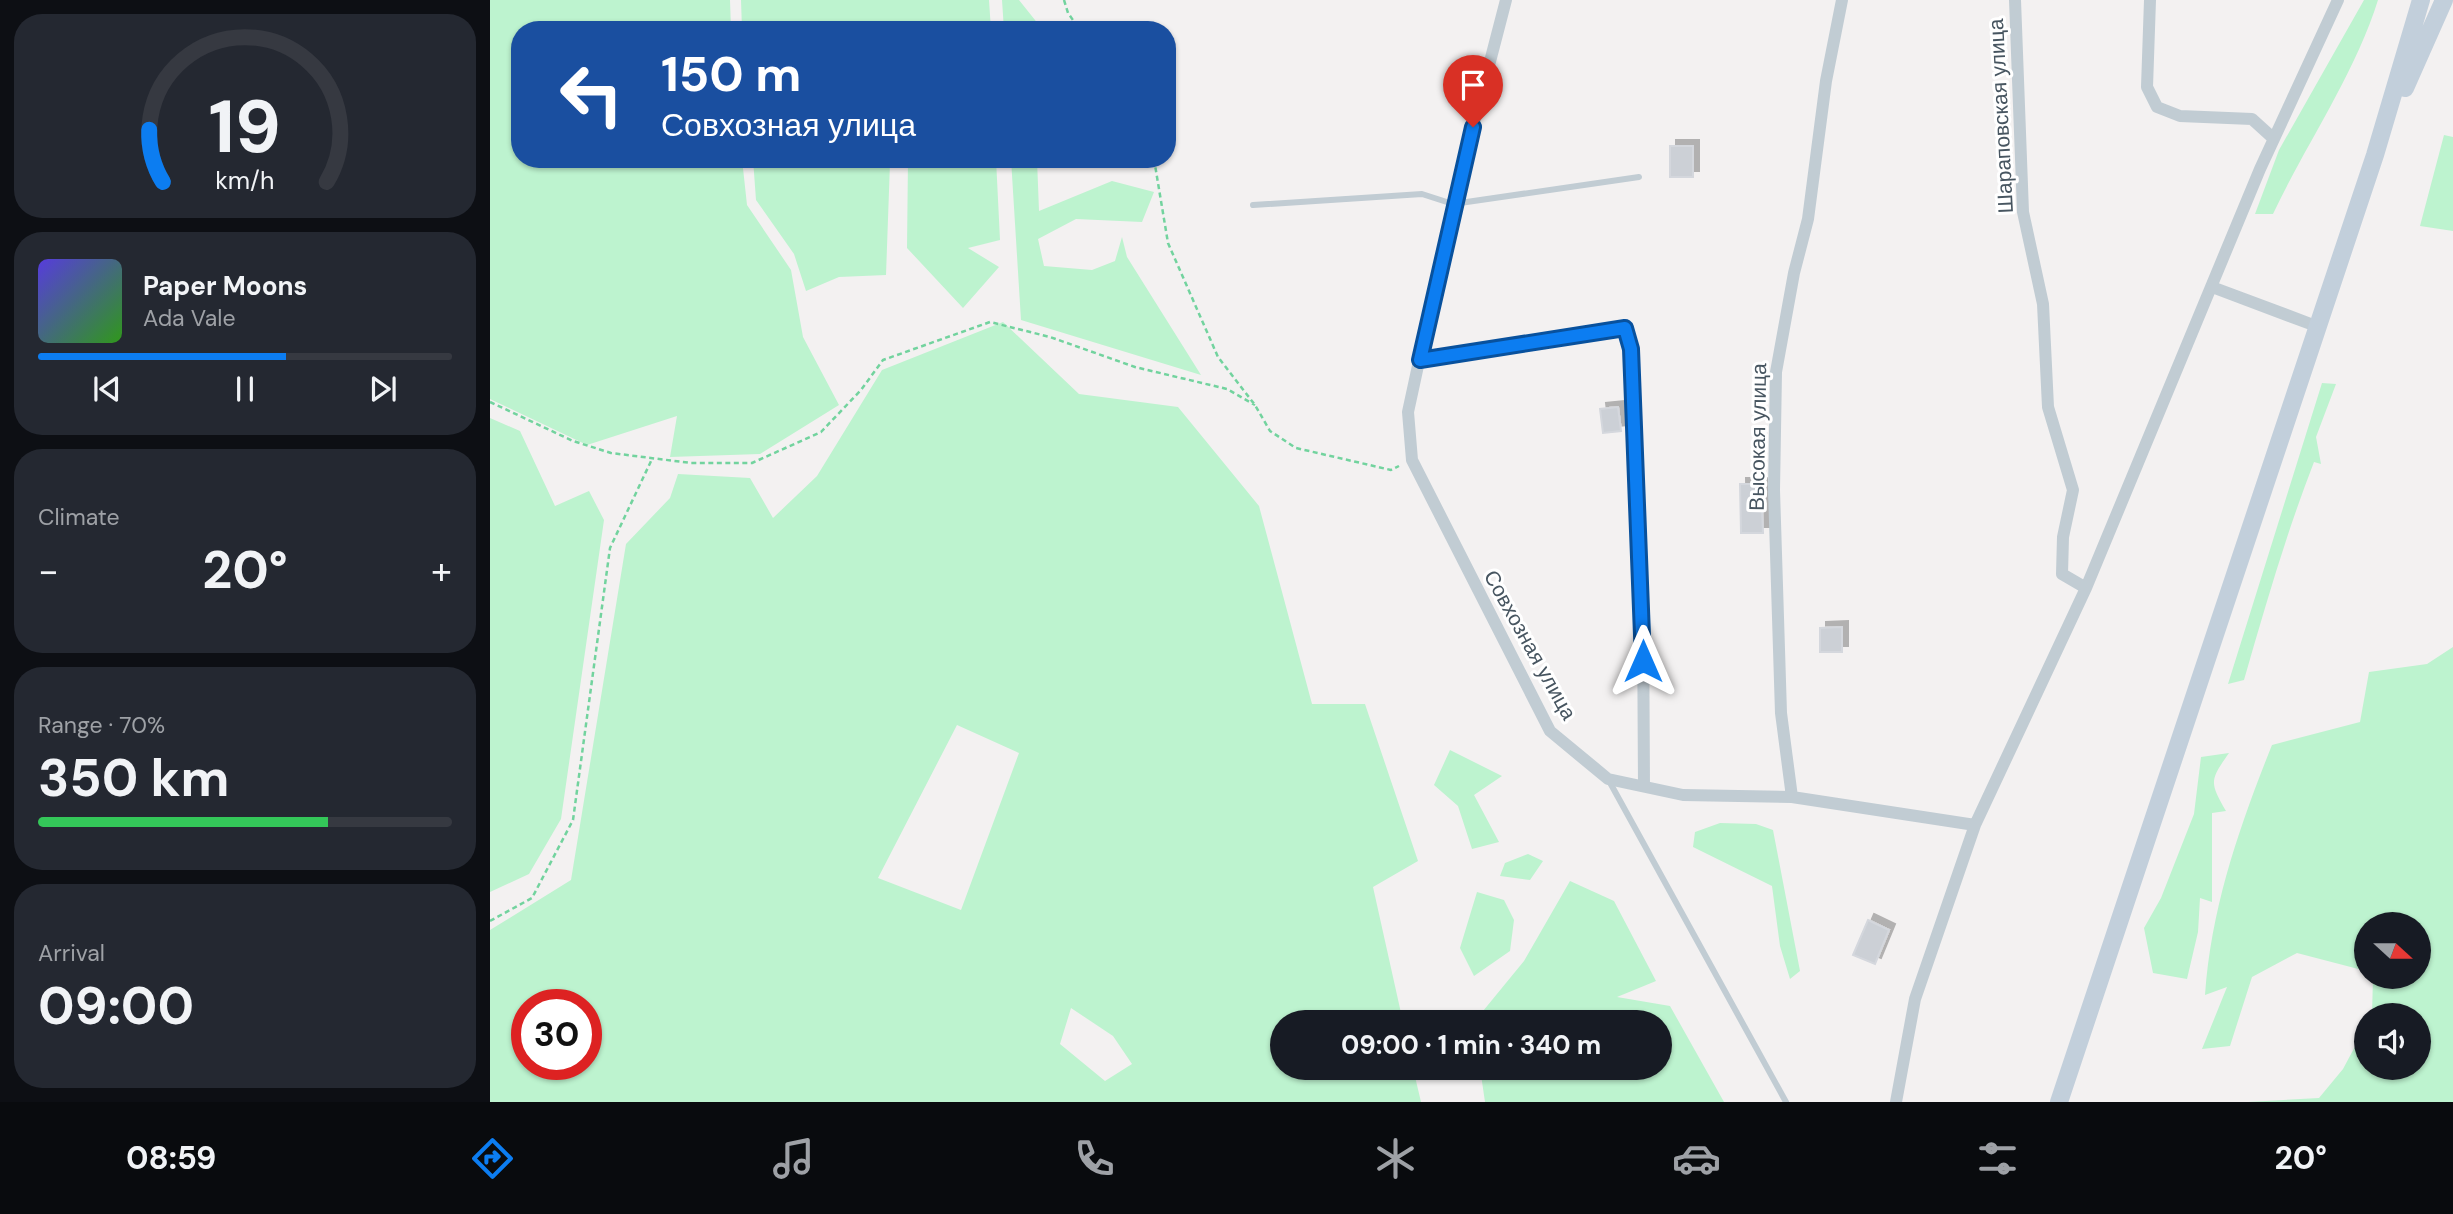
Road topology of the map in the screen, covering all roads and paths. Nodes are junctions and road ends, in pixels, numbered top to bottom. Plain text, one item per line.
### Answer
1 (1064, 0) edge
2 (1506, 0) edge
3 (1842, 0) edge
4 (2015, 0) edge
5 (2150, 0) edge
6 (2338, 0) edge
7 (2421, 0) edge
8 (2444, 0) edge
9 (1074, 21) edge
10 (2274, 139) junction
11 (2375, 155) junction
12 (1156, 168) edge
13 (1639, 177) dead end
14 (1453, 204) junction
15 (1253, 205) dead end
16 (2212, 287) junction
17 (2316, 326) junction
18 (1420, 360) junction
19 (490, 402) edge
20 (1255, 405) junction
21 (652, 459) junction
22 (1412, 460) junction
23 (2086, 588) junction
24 (1608, 779) junction
25 (1644, 786) junction
26 (1792, 797) junction
27 (1975, 825) junction
28 (490, 921) edge
29 (1786, 1102) edge
30 (1896, 1102) edge
31 (2059, 1102) edge

1 - 9 path
2 - 14 street, Совхозная улица
3 - 26 street, Высокая улица
4 - 23 street, Шараповская улица
5 - 10 street
6 - 10 street
7 - 11 street
8 - 11 street
10 - 16 street
11 - 17 street
12 - 20 path
13 - 14 lane
14 - 15 lane
14 - 18 street, Совхозная улица
16 - 17 street
16 - 23 street
17 - 31 street
18 - 22 street, Совхозная улица
18 - 25 street
19 - 21 path
20 - 21 path
20 - 22 path
21 - 28 path
22 - 24 street, Совхозная улица
23 - 27 street
24 - 25 street, Совхозная улица
24 - 29 lane
25 - 26 street, Совхозная улица
26 - 27 street, Совхозная улица
27 - 30 street

